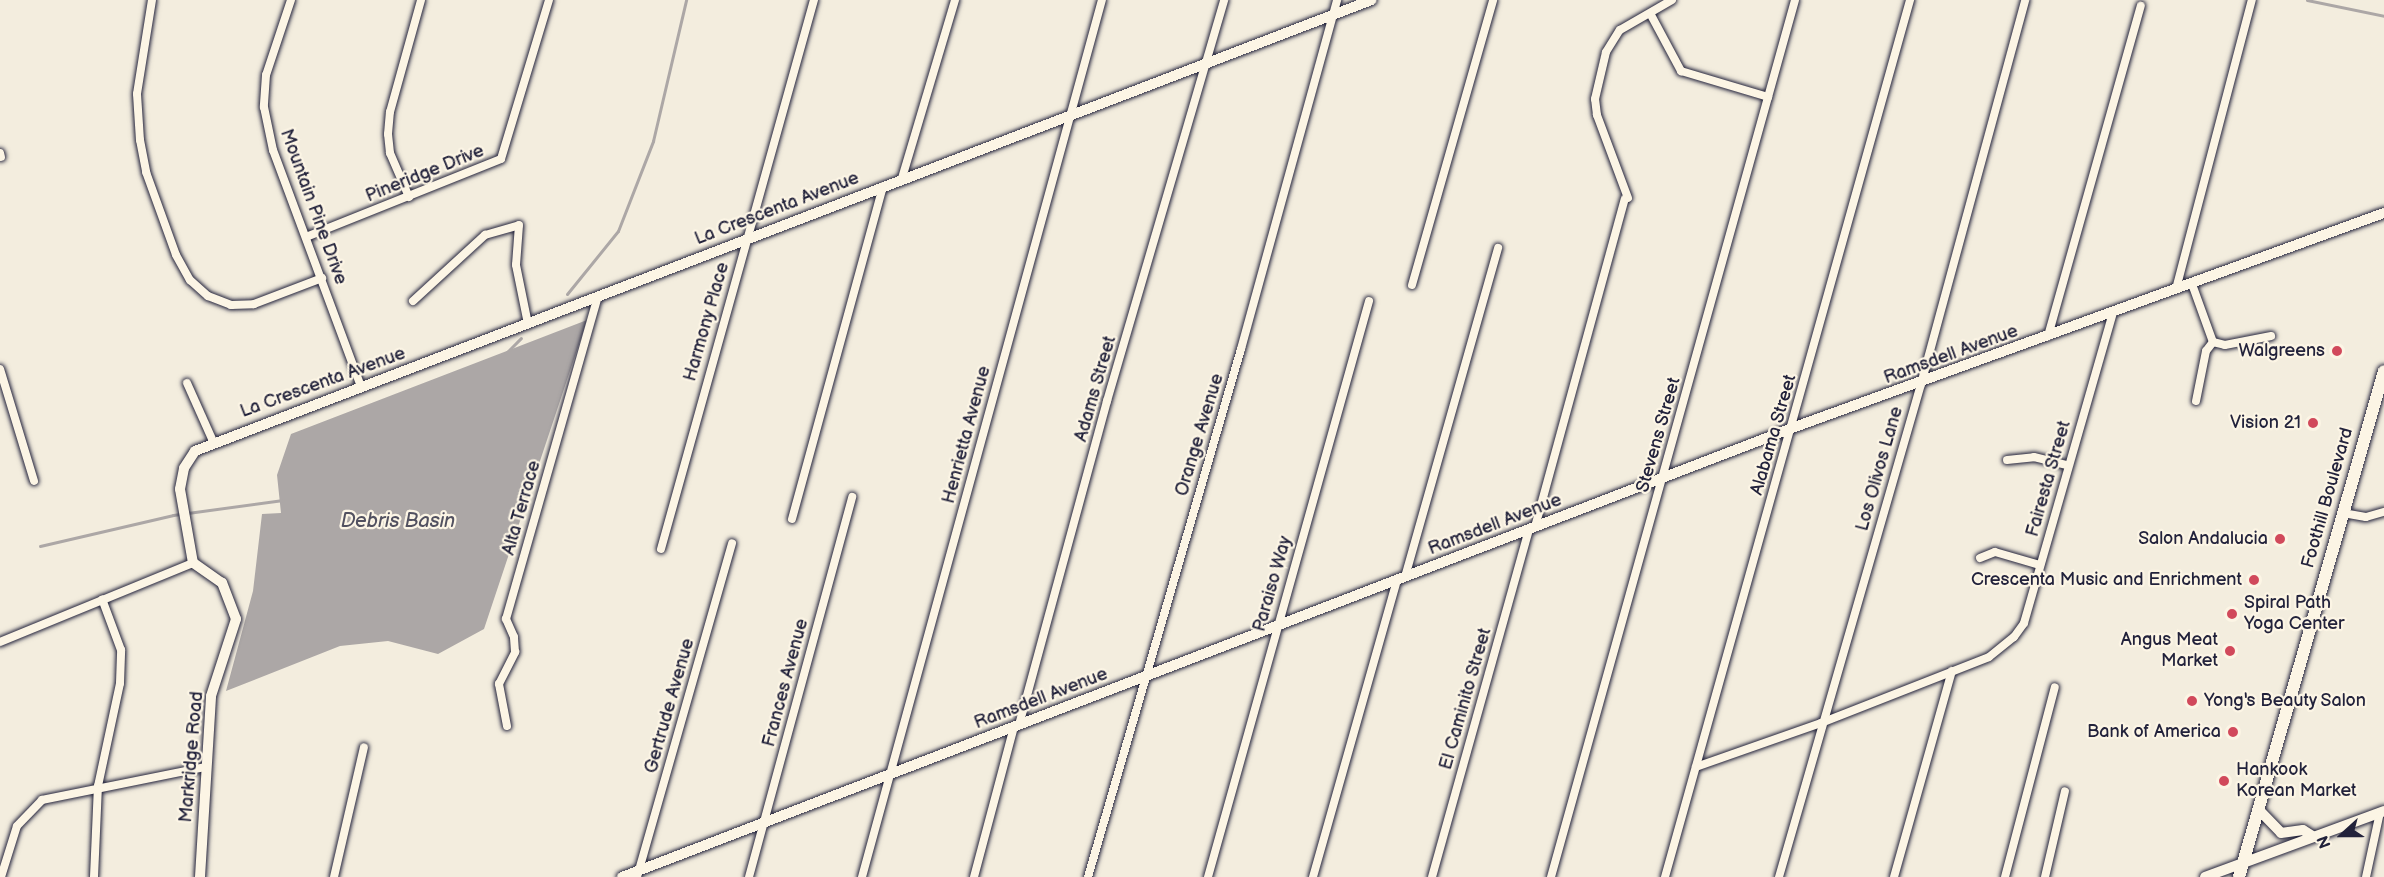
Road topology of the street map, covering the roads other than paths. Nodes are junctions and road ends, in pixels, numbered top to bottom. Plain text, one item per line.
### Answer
1 (152, 0) edge
2 (291, 0) edge
3 (422, 0) edge
4 (549, 0) edge
5 (814, 0) edge
6 (955, 0) edge
7 (1102, 0) edge
8 (1224, 0) edge
9 (1337, 0) edge
10 (1372, 0) edge
11 (1493, 0) edge
12 (1672, 0) edge
13 (1795, 0) edge
14 (1910, 0) edge
15 (2025, 0) edge
16 (2252, 0) edge
17 (2141, 6) dead end
18 (1333, 14) junction
19 (1651, 15) junction
20 (1207, 63) junction
21 (1768, 97) junction
22 (1069, 116) junction
23 (902, 178) junction
24 (884, 186) junction
25 (409, 197) junction
26 (2384, 213) edge
27 (306, 237) junction
28 (746, 239) junction
29 (1498, 248) dead end
30 (322, 278) junction
31 (2192, 284) junction
32 (1412, 285) dead end
33 (2176, 289) junction
34 (598, 297) junction
35 (413, 301) dead end
36 (1369, 301) dead end
37 (2113, 312) junction
38 (528, 324) junction
39 (2271, 336) dead end
40 (2048, 337) junction
41 (2213, 342) junction
42 (0, 369) edge
43 (2384, 371) edge
44 (187, 383) dead end
45 (1921, 384) junction
46 (362, 387) junction
47 (2196, 400) dead end
48 (1792, 428) junction
49 (213, 441) junction
50 (2007, 460) dead end
51 (2067, 465) junction
52 (1663, 478) junction
53 (34, 481) dead end
54 (852, 497) dead end
55 (2384, 512) edge
56 (2343, 513) junction
57 (792, 519) dead end
58 (1532, 528) junction
59 (732, 543) dead end
60 (661, 549) dead end
61 (1980, 558) dead end
62 (193, 563) junction
63 (2040, 565) junction
64 (1401, 578) junction
65 (102, 598) junction
66 (1277, 626) junction
67 (0, 642) edge
68 (1952, 670) junction
69 (1144, 677) junction
70 (2055, 687) dead end
71 (1821, 723) junction
72 (507, 726) dead end
73 (1017, 726) junction
74 (364, 747) dead end
75 (1696, 766) junction
76 (206, 767) junction
77 (892, 774) junction
78 (98, 786) junction
79 (2065, 791) dead end
80 (2260, 812) junction
81 (2382, 812) edge
82 (764, 823) junction
83 (2314, 837) junction
84 (2243, 862) junction
85 (638, 874) edge
86 (1, 877) edge
87 (94, 877) edge
88 (200, 877) edge
89 (334, 877) edge
90 (622, 877) edge
91 (749, 877) edge
92 (862, 877) edge
93 (974, 877) edge
94 (1088, 877) edge
95 (1208, 877) edge
96 (1313, 877) edge
97 (1432, 877) edge
98 (1551, 877) edge
99 (1665, 877) edge
100 (1779, 877) edge
101 (1894, 877) edge
102 (2005, 877) edge
103 (2044, 877) edge
104 (2205, 877) edge
105 (2239, 877) edge
106 (2366, 877) edge

1 - 30 street
2 - 27 street, Mountain Pine Drive
3 - 25 street
4 - 25 street, Pineridge Drive
5 - 28 street, Harmony Place
6 - 23 street
7 - 22 street, Henrietta Avenue
8 - 20 street, Adams Street
9 - 18 street, Orange Avenue
10 - 18 street, La Crescenta Avenue
11 - 32 street
12 - 19 street, El Caminito Street
13 - 21 street, Stevens Street
14 - 48 street, Alabama Street
15 - 45 street, Los Olivos Lane
16 - 33 street
17 - 40 street
18 - 20 street, La Crescenta Avenue
18 - 69 street, Orange Avenue
19 - 21 street
19 - 58 street, El Caminito Street
20 - 22 street, La Crescenta Avenue
20 - 73 street, Adams Street
21 - 52 street, Stevens Street
22 - 23 street, La Crescenta Avenue
22 - 77 street, Henrietta Avenue
23 - 24 street, La Crescenta Avenue
24 - 28 street, La Crescenta Avenue
24 - 57 street
25 - 27 street, Pineridge Drive
26 - 31 street, Ramsdell Avenue
27 - 30 street, Mountain Pine Drive
28 - 34 street, La Crescenta Avenue
28 - 60 street, Harmony Place
29 - 64 street
30 - 46 street, Mountain Pine Drive
31 - 33 street, Ramsdell Avenue
31 - 41 street
33 - 37 street, Ramsdell Avenue
34 - 38 street, La Crescenta Avenue
34 - 72 street, Alta Terrace
35 - 38 street
36 - 66 street, Paraiso Way
37 - 40 street, Ramsdell Avenue
37 - 51 street, Fairesta Street
38 - 46 street, La Crescenta Avenue
39 - 41 street
40 - 45 street, Ramsdell Avenue
41 - 47 street
42 - 53 street
43 - 56 main road, Foothill Boulevard
44 - 49 street
45 - 48 street, Ramsdell Avenue
45 - 71 street, Los Olivos Lane
46 - 49 street, La Crescenta Avenue
48 - 52 street, Ramsdell Avenue
48 - 75 street, Alabama Street
49 - 62 street, La Crescenta Avenue
50 - 51 street
51 - 63 street, Fairesta Street
52 - 58 street, Ramsdell Avenue
52 - 98 street, Stevens Street
54 - 82 street, Frances Avenue
55 - 56 street
56 - 80 main road, Foothill Boulevard
58 - 64 street, Ramsdell Avenue
58 - 97 street, El Caminito Street
59 - 85 street, Gertrude Avenue
61 - 63 street
62 - 65 street
62 - 76 street, Markridge Road
63 - 68 street, Fairesta Street
64 - 66 street, Ramsdell Avenue
64 - 96 street
65 - 67 street
65 - 78 street
66 - 69 street, Ramsdell Avenue
66 - 95 street, Paraiso Way
68 - 71 street
68 - 101 street
69 - 73 street, Ramsdell Avenue
69 - 94 street, Orange Avenue
70 - 102 street
71 - 75 street
71 - 100 street, Los Olivos Lane
73 - 77 street, Ramsdell Avenue
73 - 93 street, Adams Street
74 - 89 street
75 - 99 street, Alabama Street
76 - 78 street
76 - 88 street, Markridge Road
77 - 82 street, Ramsdell Avenue
77 - 92 street, Henrietta Avenue
78 - 86 street
78 - 87 street
79 - 103 street
80 - 83 street
80 - 84 main road, Foothill Boulevard
81 - 83 street
81 - 106 street
82 - 85 street, Ramsdell Avenue
82 - 91 street, Frances Avenue
83 - 84 street
84 - 104 street
84 - 105 main road, Foothill Boulevard
85 - 90 street, Ramsdell Avenue

